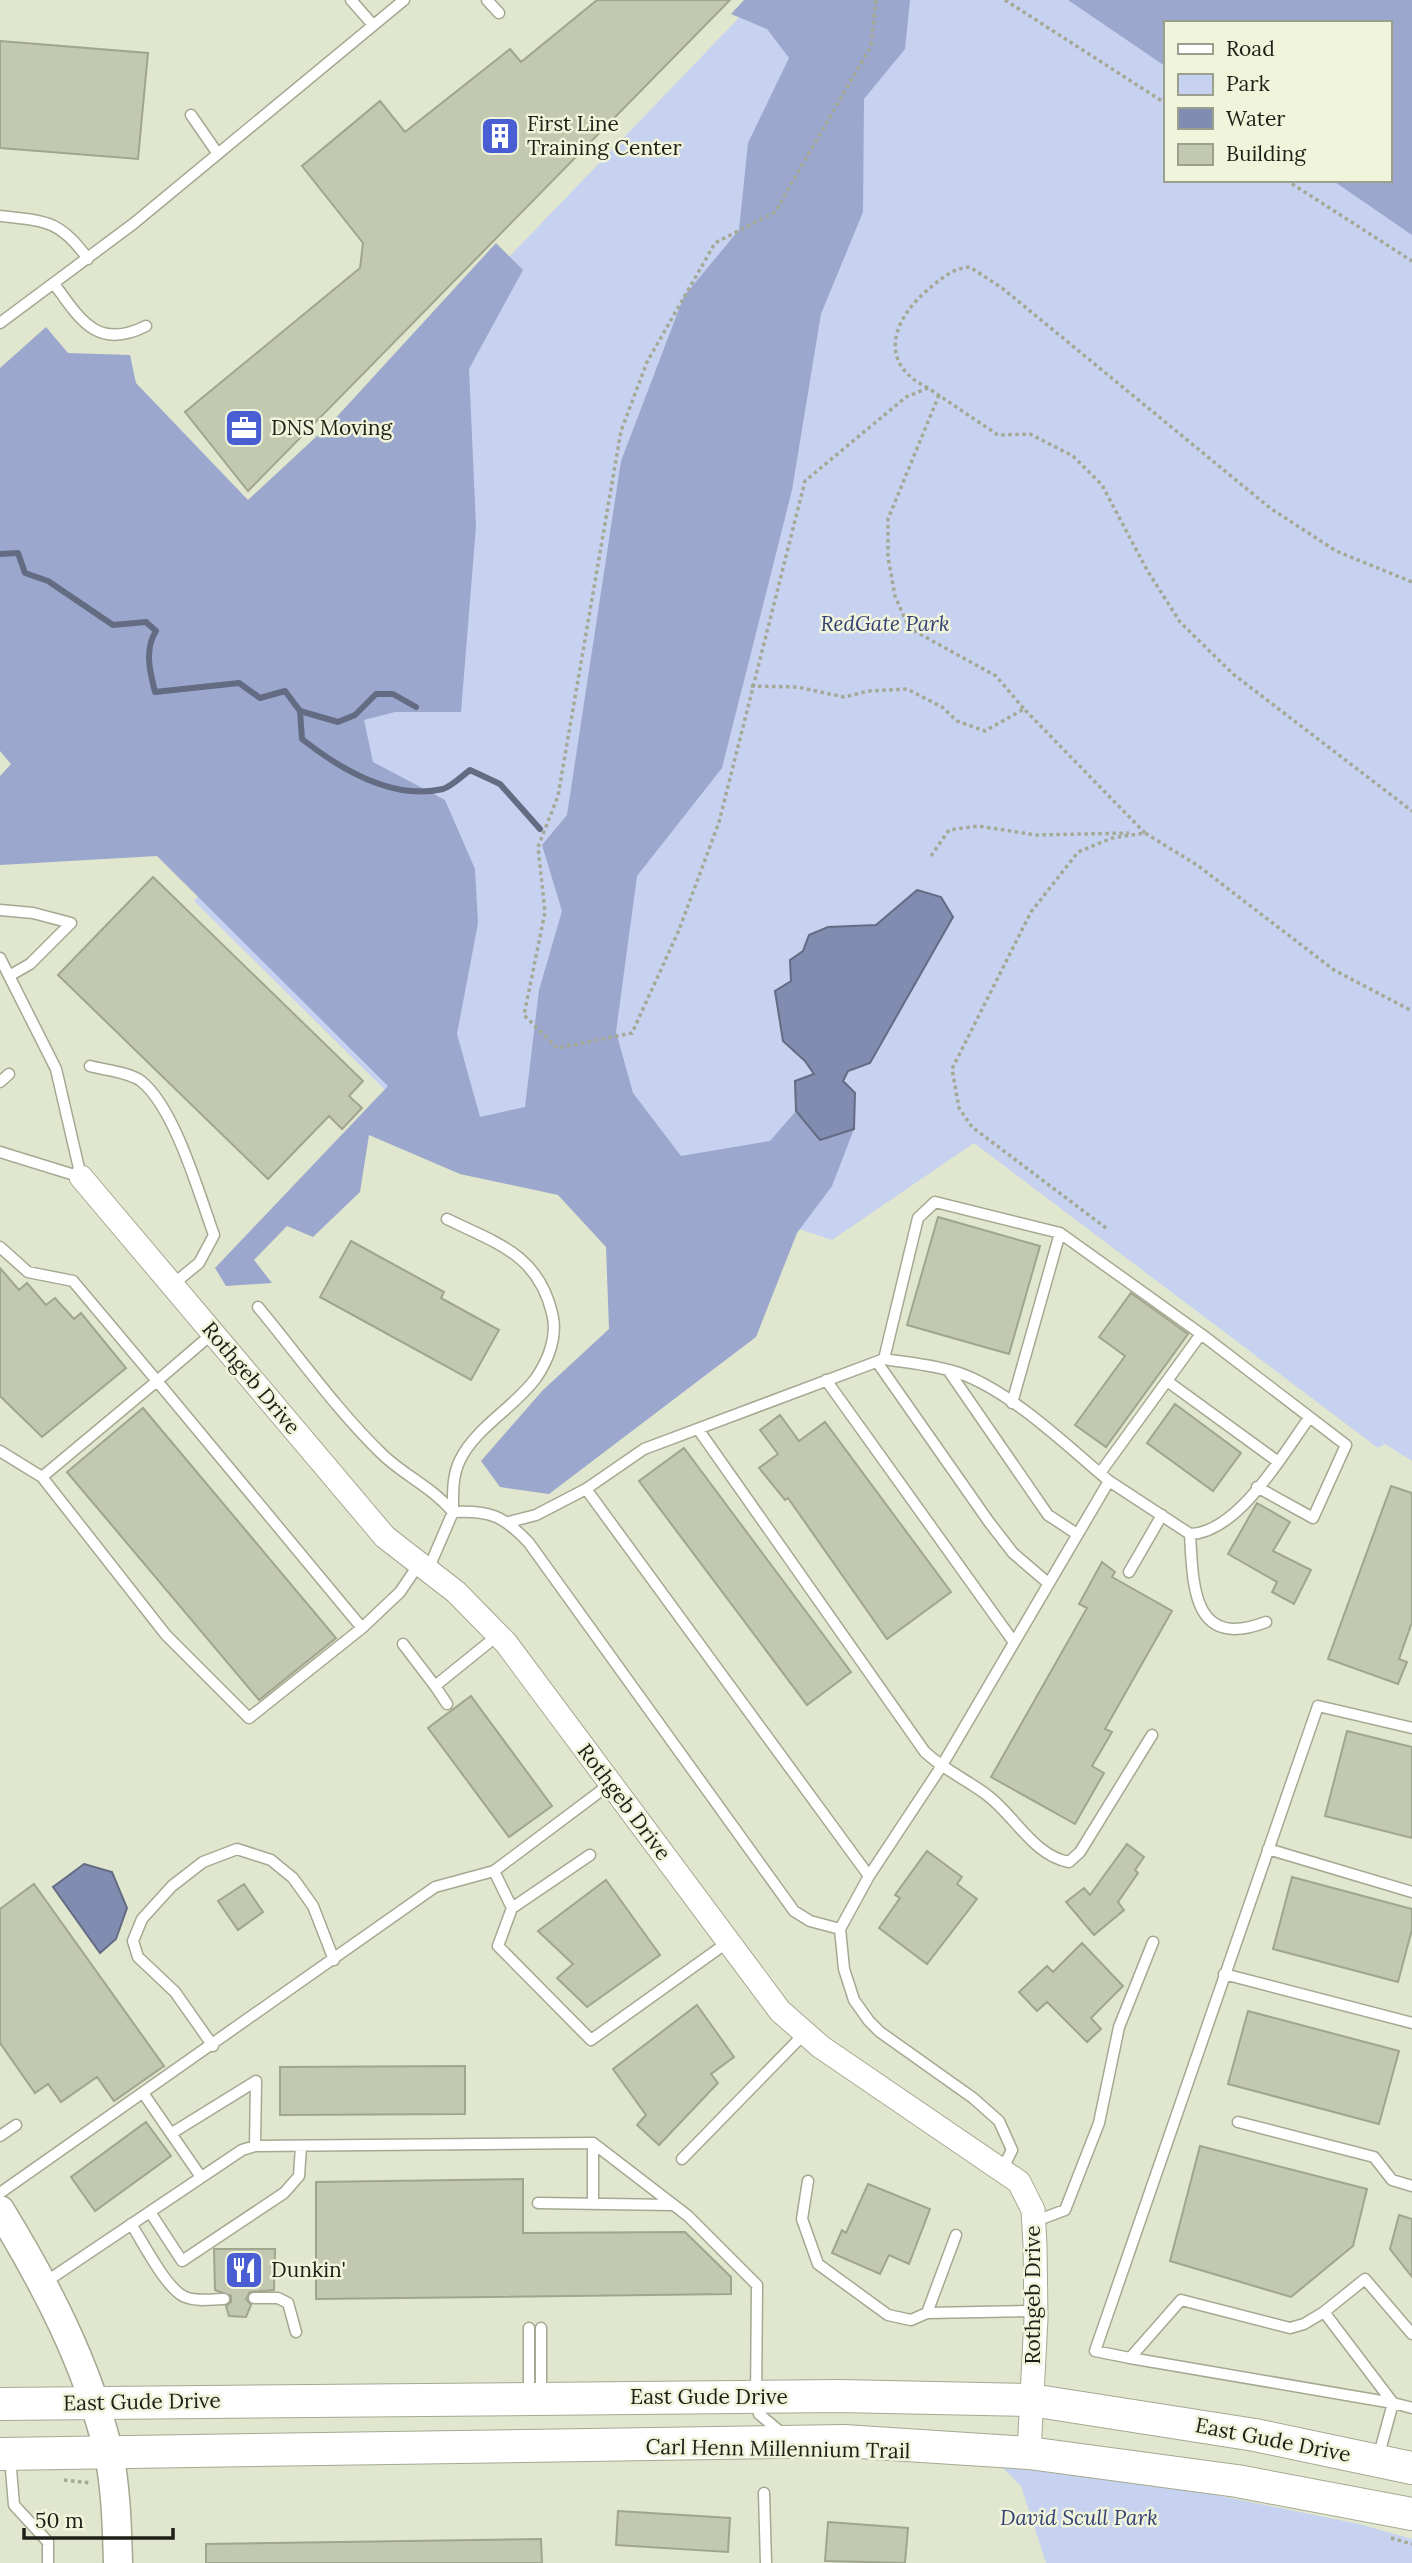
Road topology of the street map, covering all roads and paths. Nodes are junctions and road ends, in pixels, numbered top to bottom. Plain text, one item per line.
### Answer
1 (351, 0) edge
2 (404, 0) edge
3 (488, 0) edge
4 (876, 0) edge
5 (1005, 0) edge
6 (499, 13) dead end
7 (373, 25) junction
8 (1164, 102) edge
9 (191, 115) dead end
10 (218, 154) junction
11 (1289, 182) edge
12 (0, 216) edge
13 (88, 259) junction
14 (1412, 261) edge
15 (55, 285) junction
16 (0, 323) edge
17 (146, 326) dead end
18 (928, 388) junction
19 (939, 396) junction
20 (1412, 582) edge
21 (751, 686) junction
22 (1024, 709) junction
23 (1412, 811) edge
24 (1145, 833) junction
25 (931, 856) dead end
26 (0, 910) edge
27 (0, 958) edge
28 (9, 976) junction
29 (1412, 1011) edge
30 (90, 1066) dead end
31 (9, 1074) dead end
32 (0, 1082) edge
33 (0, 1152) edge
34 (81, 1177) junction
35 (447, 1219) dead end
36 (1106, 1228) dead end
37 (1060, 1233) junction
38 (0, 1247) edge
39 (172, 1284) junction
40 (258, 1307) dead end
41 (213, 1333) junction
42 (1201, 1334) junction
43 (880, 1361) junction
44 (948, 1370) junction
45 (826, 1380) junction
46 (157, 1381) junction
47 (1167, 1381) junction
48 (1012, 1404) junction
49 (1309, 1418) junction
50 (698, 1429) junction
51 (0, 1451) edge
52 (1277, 1461) junction
53 (42, 1477) junction
54 (1105, 1477) junction
55 (1257, 1487) junction
56 (586, 1489) junction
57 (453, 1512) junction
58 (1162, 1516) junction
59 (509, 1522) junction
60 (1077, 1534) junction
61 (1190, 1534) junction
62 (424, 1567) junction
63 (1129, 1572) dead end
64 (1048, 1583) junction
65 (1266, 1622) dead end
66 (362, 1628) junction
67 (498, 1635) junction
68 (1013, 1641) junction
69 (403, 1644) dead end
70 (435, 1686) junction
71 (447, 1703) dead end
72 (1412, 1728) edge
73 (1152, 1735) dead end
74 (941, 1767) junction
75 (610, 1784) junction
76 (1268, 1849) junction
77 (590, 1854) dead end
78 (494, 1871) junction
79 (869, 1876) junction
80 (1412, 1892) edge
81 (512, 1908) junction
82 (840, 1930) junction
83 (728, 1942) junction
84 (1153, 1942) dead end
85 (334, 1960) junction
86 (1224, 1974) junction
87 (1412, 2023) edge
88 (805, 2033) junction
89 (213, 2046) junction
90 (143, 2093) junction
91 (1238, 2122) dead end
92 (16, 2125) dead end
93 (172, 2133) junction
94 (0, 2136) edge
95 (593, 2143) junction
96 (255, 2146) junction
97 (301, 2146) junction
98 (682, 2159) dead end
99 (1002, 2170) junction
100 (201, 2177) junction
101 (808, 2181) dead end
102 (1412, 2186) edge
103 (0, 2193) edge
104 (538, 2203) dead end
105 (593, 2203) junction
106 (673, 2205) junction
107 (0, 2210) edge
108 (150, 2212) junction
109 (1034, 2222) junction
110 (131, 2224) junction
111 (956, 2235) dead end
112 (42, 2284) junction
113 (254, 2298) dead end
114 (224, 2299) dead end
115 (1036, 2311) junction
116 (927, 2312) junction
117 (1324, 2312) junction
118 (529, 2328) dead end
119 (541, 2328) dead end
120 (296, 2332) dead end
121 (1412, 2334) edge
122 (1130, 2358) junction
123 (756, 2397) junction
124 (535, 2399) junction
125 (1031, 2400) junction
126 (94, 2402) junction
127 (0, 2403) edge
128 (1393, 2403) junction
129 (1412, 2408) edge
130 (796, 2442) junction
131 (108, 2453) junction
132 (1029, 2453) junction
133 (5, 2454) edge
134 (1378, 2461) junction
135 (1412, 2468) edge
136 (764, 2493) dead end
137 (0, 2505) edge
138 (14, 2505) junction
139 (1412, 2514) edge
140 (1389, 2538) dead end
141 (1412, 2543) edge
142 (48, 2563) edge
143 (118, 2563) edge
144 (766, 2563) edge

1 - 7 lane
2 - 7 lane
3 - 6 lane
4 - 21 path
5 - 8 path
7 - 10 lane
9 - 10 lane
10 - 13 lane
11 - 14 path
12 - 13 lane
13 - 15 lane
15 - 16 lane
15 - 17 lane
18 - 19 path
18 - 20 path
18 - 21 path
19 - 22 path
19 - 23 path
21 - 22 path
22 - 24 path
24 - 25 path
24 - 29 path
24 - 36 path
26 - 28 lane
27 - 28 lane
28 - 34 lane
30 - 39 lane
31 - 32 lane
33 - 34 lane
34 - 39 street, Rothgeb Drive
35 - 57 lane
37 - 42 lane
37 - 43 lane
37 - 48 lane
38 - 46 lane
39 - 41 street, Rothgeb Drive
40 - 57 lane
41 - 46 lane
41 - 62 street, Rothgeb Drive
42 - 47 lane
42 - 49 lane
43 - 44 lane
43 - 45 lane
43 - 64 lane
44 - 48 lane
44 - 60 lane
45 - 50 lane
45 - 68 lane
46 - 53 lane
46 - 66 lane
47 - 52 lane
47 - 54 lane
48 - 54 lane
49 - 52 lane
49 - 55 lane
50 - 56 lane
50 - 74 lane
51 - 53 lane
52 - 55 lane
53 - 66 lane
54 - 58 lane
54 - 60 lane
55 - 61 lane
56 - 59 lane
56 - 79 lane
57 - 59 lane
57 - 62 lane
58 - 61 lane
58 - 63 lane
59 - 82 lane
60 - 64 lane
61 - 65 lane
62 - 66 lane
62 - 67 street, Rothgeb Drive
64 - 68 lane
67 - 70 lane
67 - 75 street, Rothgeb Drive
68 - 74 lane
69 - 70 lane
70 - 71 lane
72 - 76 lane
73 - 74 lane
74 - 79 lane
75 - 78 lane
75 - 83 street, Rothgeb Drive
76 - 80 lane
76 - 86 lane
77 - 81 lane
78 - 81 lane
78 - 85 lane
79 - 82 lane
81 - 83 lane
82 - 99 lane
83 - 88 street, Rothgeb Drive
84 - 109 lane
85 - 89 lane
85 - 89 lane
86 - 87 lane
86 - 122 lane
88 - 98 lane
88 - 99 street, Rothgeb Drive
89 - 90 lane
90 - 93 lane
90 - 103 lane
91 - 102 lane
92 - 94 lane
93 - 96 lane
93 - 100 lane
95 - 97 lane
95 - 105 lane
95 - 106 lane
96 - 97 lane
96 - 100 lane
97 - 108 lane
99 - 109 street, Rothgeb Drive
100 - 108 lane
101 - 116 lane
104 - 105 lane
105 - 106 lane
106 - 123 lane
107 - 112 street
108 - 110 lane
109 - 115 street, Rothgeb Drive
110 - 112 lane
110 - 114 lane
111 - 116 lane
112 - 126 street
113 - 120 lane
115 - 116 lane
115 - 125 street, Rothgeb Drive
117 - 121 lane
117 - 122 lane
117 - 128 lane
118 - 124 lane
119 - 124 lane
122 - 128 lane
123 - 124 main road, East Gude Drive
123 - 125 main road, East Gude Drive
123 - 130 lane
124 - 126 main road, East Gude Drive
125 - 132 street, Rothgeb Drive
125 - 134 main road, East Gude Drive
126 - 127 main road, East Gude Drive
126 - 131 street
128 - 129 lane
128 - 134 lane
130 - 131 main road
130 - 132 main road
131 - 133 main road
131 - 143 street
132 - 139 main road
133 - 138 lane
134 - 135 main road, East Gude Drive
136 - 144 lane
137 - 138 lane
138 - 142 lane
140 - 141 path

